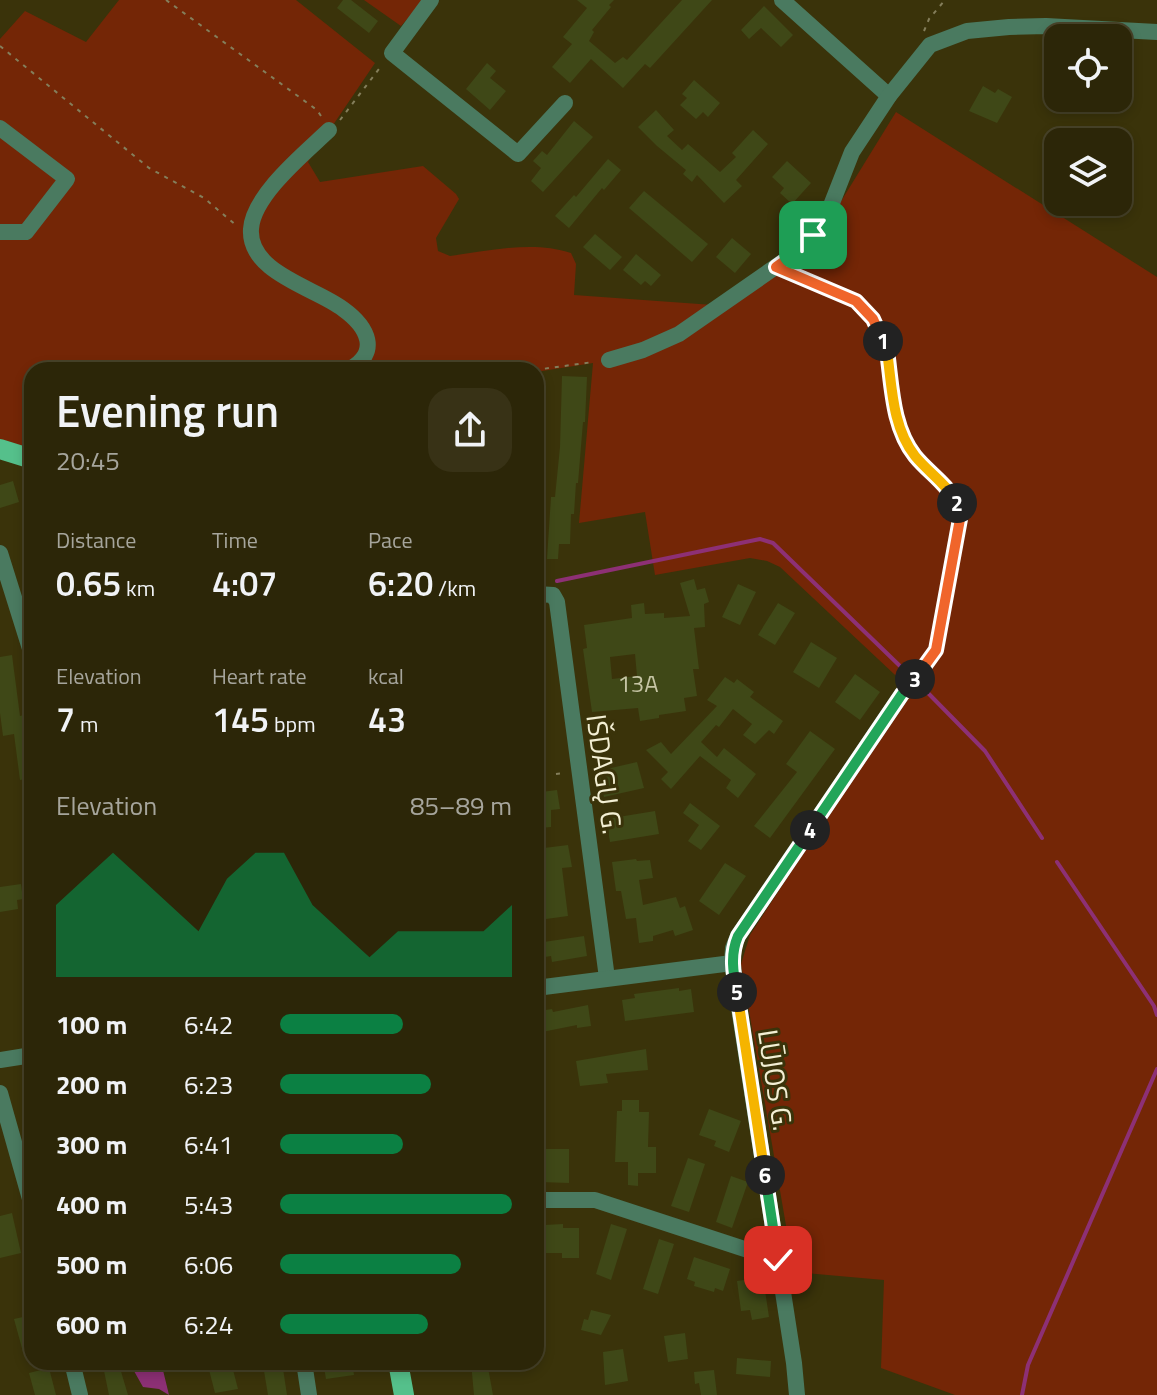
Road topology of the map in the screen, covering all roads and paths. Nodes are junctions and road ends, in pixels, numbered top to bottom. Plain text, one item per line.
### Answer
1 (166, 0) edge
2 (431, 0) edge
3 (782, 0) edge
4 (945, 0) edge
5 (1157, 32) edge
6 (0, 46) edge
7 (923, 51) junction
8 (392, 53) junction
9 (889, 96) junction
10 (565, 103) dead end
11 (0, 128) edge
12 (329, 130) junction
13 (0, 232) edge
14 (253, 244) junction
15 (776, 267) junction
16 (609, 360) joint
17 (359, 362) edge
18 (544, 369) edge
19 (0, 449) edge
20 (24, 456) edge
21 (0, 553) edge
22 (544, 594) edge
23 (24, 630) edge
24 (902, 694) joint
25 (732, 963) junction
26 (607, 978) junction
27 (544, 987) edge
28 (24, 1056) edge
29 (0, 1060) edge
30 (0, 1093) edge
31 (24, 1178) edge
32 (544, 1200) edge
33 (778, 1260) junction
34 (74, 1370) edge
35 (305, 1370) edge
36 (399, 1370) edge
37 (80, 1395) edge
38 (309, 1395) edge
39 (404, 1395) edge
40 (797, 1395) edge

1 - 12 path
2 - 8 street
3 - 9 street
4 - 7 path
5 - 7 street
6 - 14 path
7 - 9 street
8 - 10 street
8 - 12 path
9 - 15 street
11 - 13 street
12 - 14 street
14 - 17 street
15 - 16 street
15 - 24 path
16 - 18 path
19 - 20 main road
21 - 23 street
22 - 26 street, IŠDAGŲ G.
24 - 25 street
25 - 26 street
25 - 33 street, LŪJOS G.
26 - 27 street
28 - 29 street
30 - 31 street
32 - 33 street
33 - 40 street, LŪJOS G.
34 - 37 street
35 - 38 street
36 - 39 main road

